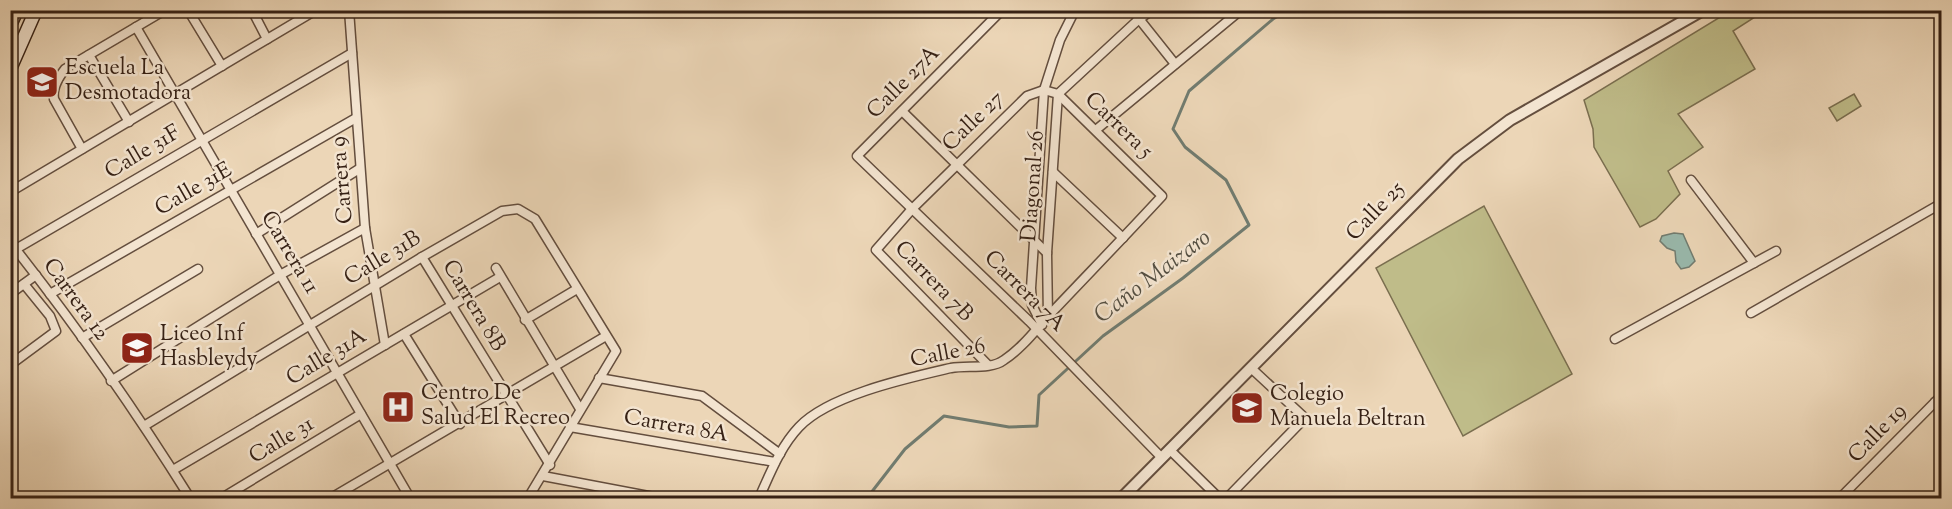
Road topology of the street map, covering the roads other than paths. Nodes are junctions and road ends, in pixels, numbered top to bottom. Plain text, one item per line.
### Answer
1 (17, 10) edge
2 (36, 10) edge
3 (165, 10) edge
4 (188, 10) edge
5 (252, 10) edge
6 (316, 10) edge
7 (349, 10) edge
8 (1002, 10) edge
9 (1075, 10) edge
10 (1132, 10) edge
11 (1152, 10) edge
12 (1241, 10) edge
13 (1703, 10) edge
14 (1138, 20) junction
15 (10, 25) edge
16 (136, 27) junction
17 (267, 39) junction
18 (352, 53) junction
19 (89, 55) junction
20 (1175, 64) junction
21 (222, 66) junction
22 (10, 69) edge
23 (1044, 90) junction
24 (175, 94) junction
25 (1059, 94) junction
26 (902, 111) junction
27 (356, 118) junction
28 (129, 122) junction
29 (1097, 129) junction
30 (201, 139) junction
31 (82, 149) junction
32 (857, 156) joint
33 (956, 165) junction
34 (359, 169) junction
35 (1053, 172) junction
36 (1691, 180) dead end
37 (231, 190) junction
38 (10, 192) edge
39 (1162, 196) joint
40 (1941, 204) edge
41 (912, 209) junction
42 (365, 228) junction
43 (256, 234) junction
44 (1123, 238) junction
45 (1034, 242) junction
46 (13, 246) edge
47 (876, 250) joint
48 (1776, 251) dead end
49 (1047, 253) junction
50 (422, 257) junction
51 (1754, 263) junction
52 (496, 268) dead end
53 (198, 269) dead end
54 (36, 275) junction
55 (280, 275) junction
56 (500, 277) junction
57 (24, 284) junction
58 (373, 287) junction
59 (577, 289) junction
60 (10, 294) edge
61 (50, 294) junction
62 (452, 306) junction
63 (1751, 313) dead end
64 (1048, 316) junction
65 (525, 320) junction
66 (310, 323) junction
67 (1039, 327) junction
68 (404, 334) junction
69 (606, 336) junction
70 (82, 338) junction
71 (1615, 339) dead end
72 (385, 345) junction
73 (10, 365) edge
74 (988, 365) junction
75 (554, 367) junction
76 (1251, 368) junction
77 (337, 374) junction
78 (599, 378) junction
79 (111, 381) junction
80 (1941, 395) edge
81 (507, 396) junction
82 (1935, 402) junction
83 (580, 409) junction
84 (1941, 413) edge
85 (361, 414) junction
86 (460, 424) junction
87 (144, 426) junction
88 (570, 427) junction
89 (1166, 454) junction
90 (778, 458) junction
91 (391, 465) junction
92 (550, 465) junction
93 (173, 470) junction
94 (543, 476) junction
95 (190, 498) edge
96 (222, 498) edge
97 (331, 498) edge
98 (410, 498) edge
99 (528, 498) edge
100 (659, 498) edge
101 (759, 498) edge
102 (1122, 498) edge
103 (1218, 498) edge
104 (1227, 498) edge
105 (1840, 498) edge

1 - 15 main road
2 - 22 main road
3 - 16 street
4 - 21 street
5 - 17 street
6 - 17 street
7 - 18 street, Carrera 9
8 - 26 street, Calle 27A
9 - 23 street
10 - 14 street
11 - 14 street
12 - 20 street
13 - 76 street, Calle 25
14 - 20 street
14 - 25 street
16 - 19 street
16 - 24 street, Carrera 11
17 - 21 street
18 - 27 street, Carrera 9
18 - 30 street, Calle 31F
19 - 28 street
19 - 31 street
20 - 29 street
21 - 24 street
23 - 25 street, Carrera 5
23 - 33 street, Calle 27
23 - 45 street, Diagonal 26
24 - 28 street
24 - 30 street, Carrera 11
25 - 29 street, Carrera 5
25 - 35 street, Diagonal 26
26 - 32 street, Calle 27A
26 - 33 street
27 - 34 street, Carrera 9
27 - 37 street, Calle 31E
28 - 31 street
29 - 39 street, Carrera 5
30 - 37 street, Carrera 11
30 - 46 street, Calle 31F
31 - 38 street
32 - 41 street, Carrera 7A
33 - 41 street, Calle 27
33 - 45 street
34 - 42 street, Carrera 9
34 - 43 street
35 - 44 street
35 - 49 street, Diagonal 26
36 - 51 street
37 - 43 street, Carrera 11
37 - 61 street, Calle 31E
39 - 44 street, Calle 26
40 - 63 street
41 - 47 street, Calle 27
41 - 67 street, Carrera 7A
42 - 55 street
42 - 58 street, Carrera 9
43 - 55 street, Carrera 11
44 - 64 street, Calle 26
45 - 49 street
45 - 67 street, Diagonal 26
46 - 54 street, Carrera 12
47 - 74 street, Carrera 7B
48 - 51 street
49 - 64 street, Diagonal 26
50 - 58 street, Calle 31B
50 - 59 street, Calle 31B
50 - 62 street, Carrera 8B
51 - 71 street
52 - 56 street
53 - 70 street
54 - 57 street
54 - 61 street, Carrera 12
55 - 66 street, Carrera 11
55 - 79 street
56 - 62 street, Calle 31A
56 - 65 street
57 - 60 street
57 - 73 street
58 - 66 street, Calle 31B
58 - 72 street, Carrera 9
59 - 65 street
59 - 69 street
61 - 70 street, Carrera 12
62 - 68 street, Calle 31A
62 - 81 street, Carrera 8B
64 - 67 street, Calle 26
65 - 75 street
66 - 77 street, Carrera 11
66 - 87 street, Calle 31B
67 - 74 street, Calle 26
67 - 89 street, Carrera 7A
68 - 72 street, Calle 31A
68 - 86 street
69 - 75 street
69 - 78 street
70 - 79 street, Carrera 12
72 - 77 street, Calle 31A
74 - 90 street, Calle 26
75 - 81 street
75 - 83 street
76 - 89 street, Calle 25
76 - 104 street
77 - 85 street, Carrera 11
77 - 93 street, Calle 31A
78 - 83 street
78 - 90 street
79 - 87 street, Carrera 12
80 - 82 street, Calle 19
81 - 86 street
81 - 92 street, Carrera 8B
82 - 84 street
82 - 105 street, Calle 19
83 - 88 street
85 - 91 street, Carrera 11
85 - 96 street, Calle 31
86 - 91 street
87 - 93 street, Carrera 12
88 - 90 street, Carrera 8A
88 - 92 street
89 - 102 street, Calle 25
89 - 103 street, Carrera 7A
90 - 101 street, Calle 26
91 - 97 street
91 - 98 street, Carrera 11
92 - 94 street
93 - 95 street, Carrera 12
94 - 99 street
94 - 100 street

